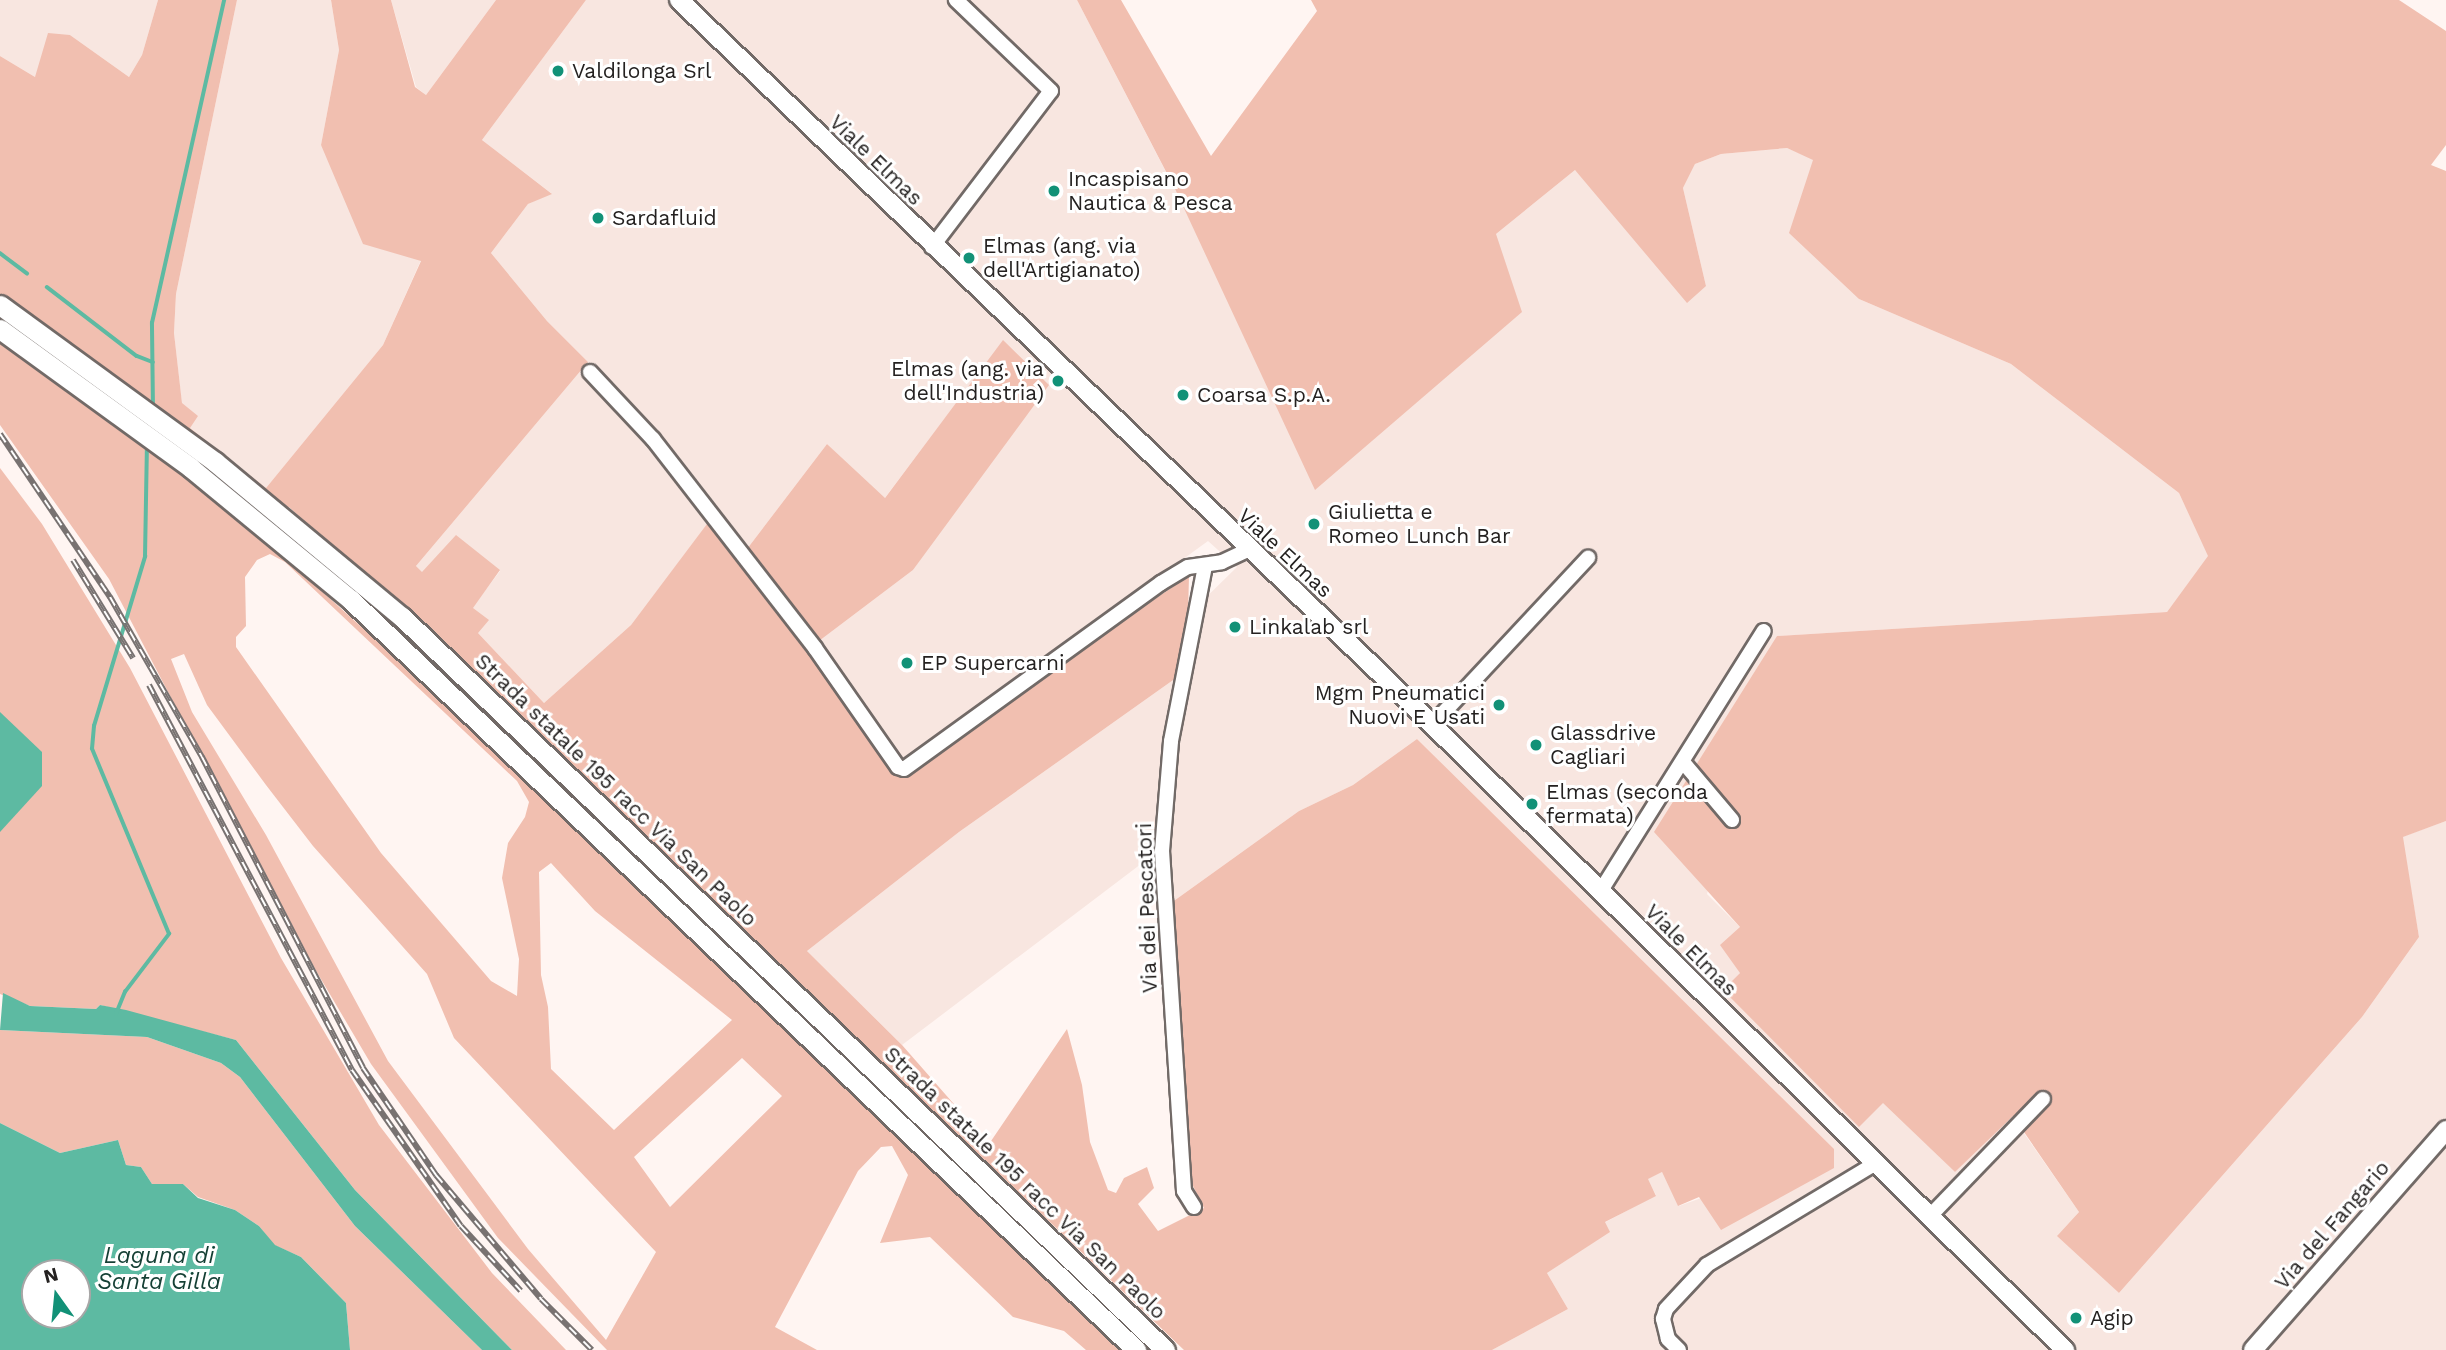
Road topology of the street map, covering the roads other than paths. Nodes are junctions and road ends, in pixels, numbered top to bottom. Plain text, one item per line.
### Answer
1 (679, 0) edge
2 (956, 0) edge
3 (932, 247) junction
4 (0, 305) edge
5 (0, 329) edge
6 (590, 372) dead end
7 (271, 519) junction
8 (1248, 550) junction
9 (1588, 558) dead end
10 (1205, 566) junction
11 (1764, 631) dead end
12 (1432, 725) junction
13 (1682, 762) junction
14 (1732, 820) dead end
15 (1600, 892) junction
16 (2043, 1099) dead end
17 (2446, 1130) edge
18 (1876, 1163) junction
19 (1194, 1207) dead end
20 (1929, 1217) junction
21 (1136, 1350) edge
22 (1164, 1350) edge
23 (1679, 1350) edge
24 (2065, 1350) edge
25 (2253, 1350) edge

1 - 3 main road, Viale Elmas
2 - 3 street
3 - 8 main road, Viale Elmas
4 - 7 highway, Strada statale 195 racc Via San Paolo
5 - 7 highway, Strada statale 195 racc Via San Paolo
6 - 10 street
7 - 21 highway, Strada statale 195 racc Via San Paolo
7 - 22 highway, Strada statale 195 racc Via San Paolo
8 - 10 street
8 - 12 main road, Viale Elmas
9 - 12 street
10 - 19 street, Via dei Pescatori
11 - 13 street
12 - 15 main road, Viale Elmas
13 - 14 street
13 - 15 street
15 - 18 main road, Viale Elmas
16 - 20 street
17 - 25 main road, Via del Fangario
18 - 20 main road, Viale Elmas
18 - 23 street
20 - 24 main road, Viale Elmas

